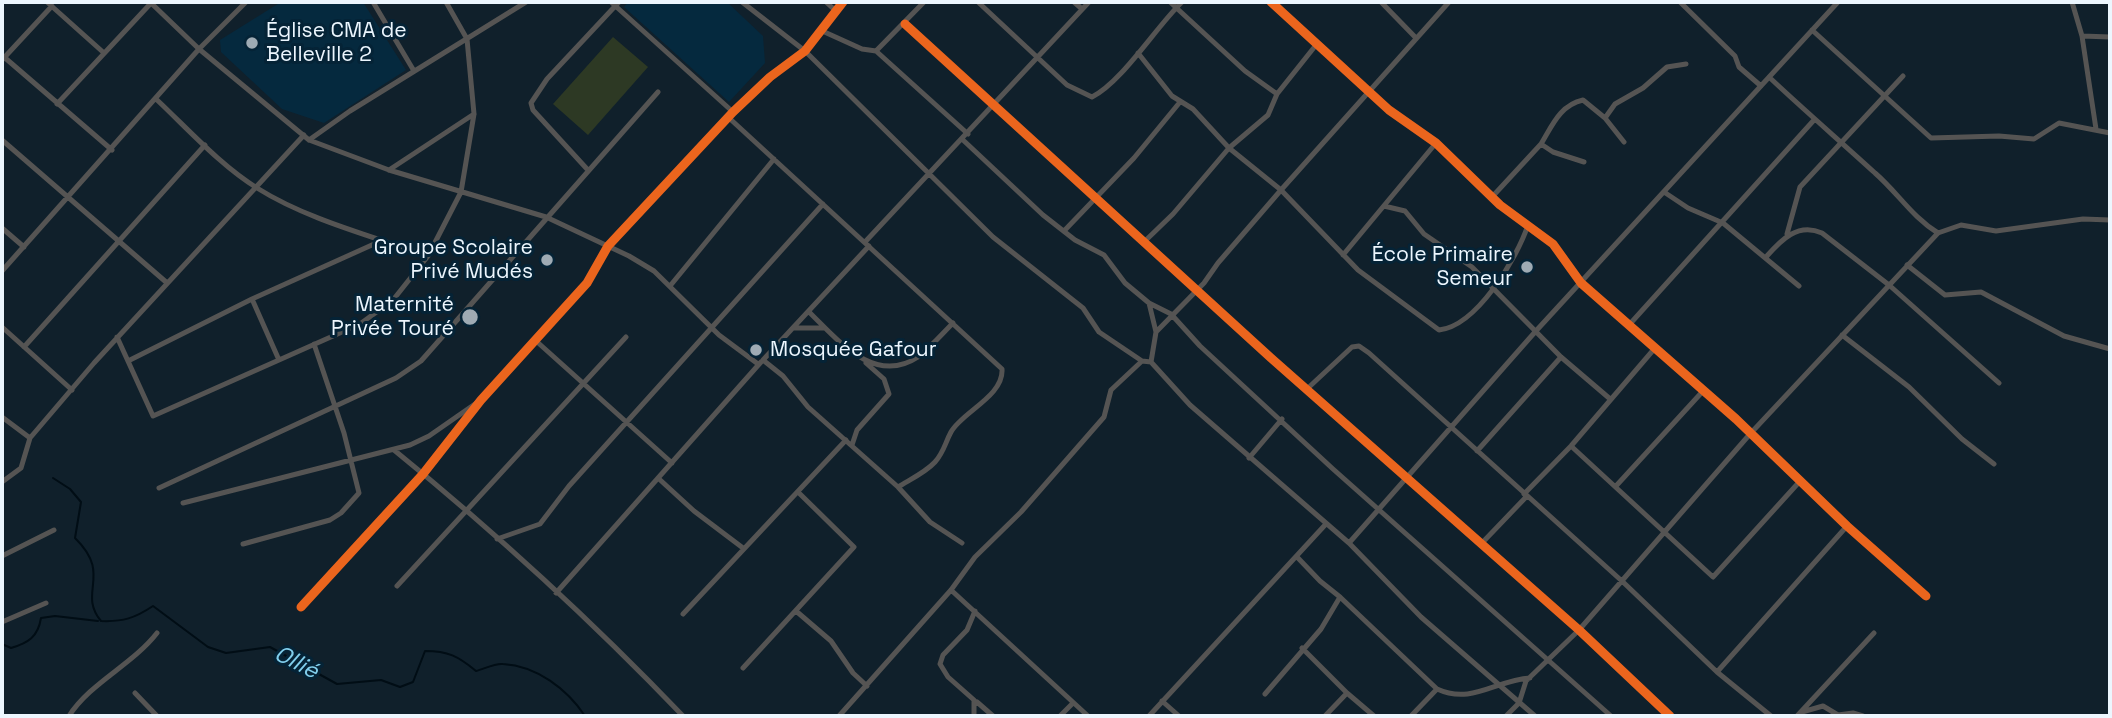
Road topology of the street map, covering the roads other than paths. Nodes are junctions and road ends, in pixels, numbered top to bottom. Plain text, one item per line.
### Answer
1 (151, 2) edge
2 (246, 2) edge
3 (373, 2) edge
4 (446, 2) edge
5 (526, 2) edge
6 (742, 2) edge
7 (826, 2) edge
8 (843, 2) edge
9 (924, 2) edge
10 (978, 2) edge
11 (1074, 2) edge
12 (1089, 2) edge
13 (1170, 2) edge
14 (1182, 2) edge
15 (1273, 2) edge
16 (1381, 2) edge
17 (1449, 2) edge
18 (1680, 2) edge
19 (1838, 2) edge
20 (2072, 2) edge
21 (615, 3) edge
22 (50, 4) edge
23 (1176, 8) junction
24 (1082, 9) junction
25 (837, 12) junction
26 (905, 24) junction
27 (820, 30) junction
28 (1812, 30) junction
29 (2082, 36) junction
30 (2110, 37) edge
31 (1416, 38) junction
32 (467, 39) junction
33 (1316, 45) junction
34 (199, 49) junction
35 (805, 51) junction
36 (876, 51) junction
37 (104, 53) junction
38 (1138, 53) junction
39 (1039, 57) junction
40 (3, 59) edge
41 (1686, 64) dead end
42 (414, 71) junction
43 (1903, 76) dead end
44 (1769, 77) junction
45 (1761, 86) junction
46 (1369, 91) junction
47 (658, 92) dead end
48 (1884, 93) junction
49 (1277, 94) junction
50 (156, 99) junction
51 (1180, 102) junction
52 (57, 104) junction
53 (995, 104) junction
54 (474, 114) junction
55 (731, 115) junction
56 (1605, 118) junction
57 (1814, 120) junction
58 (2096, 129) junction
59 (2110, 133) edge
60 (968, 134) junction
61 (307, 138) junction
62 (963, 139) junction
63 (2, 140) edge
64 (1623, 142) dead end
65 (1436, 143) junction
66 (1542, 144) junction
67 (1839, 144) junction
68 (205, 145) junction
69 (1229, 148) junction
70 (112, 150) junction
71 (774, 159) junction
72 (1584, 162) dead end
73 (587, 169) junction
74 (389, 170) junction
75 (928, 174) junction
76 (256, 188) junction
77 (1281, 190) junction
78 (461, 192) junction
79 (1664, 192) junction
80 (1492, 197) junction
81 (1097, 198) junction
82 (68, 199) junction
83 (823, 204) junction
84 (1384, 206) junction
85 (546, 217) junction
86 (2110, 220) edge
87 (1723, 223) junction
88 (1528, 225) junction
89 (2, 228) edge
90 (1064, 232) junction
91 (1938, 233) junction
92 (1787, 234) junction
93 (383, 240) junction
94 (1145, 241) junction
95 (121, 242) junction
96 (867, 244) junction
97 (608, 246) junction
98 (23, 247) junction
99 (1343, 255) junction
100 (428, 257) junction
101 (1766, 257) junction
102 (1907, 265) junction
103 (2, 271) edge
104 (166, 282) junction
105 (1581, 283) junction
106 (1889, 285) junction
107 (670, 286) junction
108 (1799, 286) dead end
109 (1493, 288) junction
110 (1198, 290) junction
111 (252, 299) junction
112 (1149, 303) junction
113 (809, 312) junction
114 (1171, 314) junction
115 (953, 323) junction
116 (1629, 325) junction
117 (2, 327) edge
118 (825, 327) junction
119 (794, 328) junction
120 (714, 330) junction
121 (1156, 332) junction
122 (1535, 332) junction
123 (1842, 335) junction
124 (117, 337) junction
125 (626, 337) dead end
126 (535, 340) junction
127 (314, 344) junction
128 (24, 347) junction
129 (1655, 348) junction
130 (2110, 349) edge
131 (1561, 357) junction
132 (279, 360) junction
133 (861, 360) junction
134 (128, 361) junction
135 (1142, 361) junction
136 (761, 362) junction
137 (1151, 362) junction
138 (1999, 383) dead end
139 (584, 384) junction
140 (1308, 388) junction
141 (72, 390) junction
142 (1703, 391) junction
143 (1609, 398) junction
144 (481, 400) junction
145 (335, 404) junction
146 (2, 417) edge
147 (1282, 419) junction
148 (626, 422) junction
149 (1452, 430) junction
150 (1750, 434) junction
151 (30, 438) junction
152 (846, 440) junction
153 (852, 445) junction
154 (1571, 446) junction
155 (394, 450) junction
156 (1478, 451) junction
157 (1249, 458) junction
158 (352, 460) junction
159 (672, 463) junction
160 (1994, 464) dead end
161 (423, 474) junction
162 (659, 478) junction
163 (1408, 478) junction
164 (1801, 481) junction
165 (2, 482) edge
166 (1616, 486) junction
167 (898, 487) junction
168 (159, 488) dead end
169 (799, 493) junction
170 (1525, 495) junction
171 (183, 503) dead end
172 (1381, 510) junction
173 (465, 512) junction
174 (1325, 525) junction
175 (1847, 526) junction
176 (54, 530) dead end
177 (1663, 535) junction
178 (497, 539) junction
179 (962, 543) dead end
180 (1349, 543) junction
181 (243, 544) dead end
182 (1481, 544) junction
183 (743, 548) junction
184 (2, 556) edge
185 (1298, 558) junction
186 (1623, 582) junction
187 (397, 586) dead end
188 (951, 590) junction
189 (556, 593) junction
190 (1926, 596) dead end
191 (1340, 597) junction
192 (46, 603) dead end
193 (301, 607) dead end
194 (796, 611) junction
195 (975, 611) junction
196 (683, 614) dead end
197 (2, 622) edge
198 (1579, 630) junction
199 (157, 633) dead end
200 (1874, 633) dead end
201 (1302, 648) junction
202 (1549, 659) junction
203 (743, 668) dead end
204 (1717, 672) junction
205 (1530, 678) junction
206 (867, 686) junction
207 (1500, 686) junction
208 (1437, 689) junction
209 (135, 693) dead end
210 (1347, 693) junction
211 (1265, 694) dead end
212 (974, 700) junction
213 (1162, 701) junction
214 (1073, 703) junction
215 (1519, 704) junction
216 (1799, 714) edge
217 (69, 716) edge
218 (157, 716) edge
219 (683, 716) edge
220 (839, 716) edge
221 (974, 716) edge
222 (993, 716) edge
223 (1060, 716) edge
224 (1088, 716) edge
225 (1149, 716) edge
226 (1180, 716) edge
227 (1325, 716) edge
228 (1374, 716) edge
229 (1411, 716) edge
230 (1506, 716) edge
231 (1535, 716) edge
232 (1611, 716) edge
233 (1670, 716) edge
234 (1771, 716) edge
235 (1863, 716) edge

1 - 34 street
1 - 37 street
2 - 34 street
3 - 42 street
4 - 32 street
5 - 32 street
6 - 35 street
7 - 25 street
8 - 25 street
9 - 26 street
10 - 39 street
11 - 24 street
12 - 24 street
13 - 23 street
14 - 23 street
15 - 33 street
16 - 31 street
17 - 31 street
18 - 45 street
19 - 28 street
20 - 29 street
21 - 55 street
21 - 73 street
22 - 37 street
22 - 40 street
23 - 38 street
23 - 49 street
24 - 39 street
25 - 27 street
26 - 36 street
26 - 53 street
27 - 35 street
27 - 36 street
28 - 44 street
28 - 48 street
29 - 30 street
29 - 58 street
31 - 46 street
32 - 42 street
32 - 54 street
33 - 46 street
33 - 49 street
34 - 50 street
34 - 61 street
35 - 55 street
35 - 75 street
36 - 60 street
37 - 52 street
38 - 39 street
38 - 51 street
39 - 53 street
40 - 52 street
41 - 56 street
42 - 61 street
43 - 48 street
44 - 45 street
44 - 57 street
45 - 79 street
46 - 65 street
46 - 77 street
47 - 73 street
48 - 58 street
48 - 67 street
49 - 69 street
50 - 68 street
50 - 70 street
51 - 69 street
51 - 81 street
52 - 70 street
53 - 60 street
53 - 81 street
54 - 74 street
54 - 78 street
55 - 71 street
55 - 97 street
56 - 64 street
56 - 66 street
57 - 67 street
57 - 87 street
58 - 59 street
60 - 62 street
61 - 74 street
61 - 76 street
62 - 75 street
62 - 90 street
63 - 82 street
65 - 80 street
65 - 84 street
66 - 72 street
66 - 80 street
67 - 91 street
67 - 92 street
68 - 76 street
68 - 95 street
69 - 77 street
69 - 94 street
70 - 82 street
71 - 83 street
71 - 107 street
73 - 85 street
74 - 78 street
75 - 96 street
75 - 135 street
76 - 93 street
76 - 104 street
77 - 99 street
77 - 110 street
78 - 85 street
78 - 100 street
79 - 87 street
79 - 105 street
80 - 88 street
81 - 90 street
81 - 94 street
82 - 95 street
82 - 98 street
83 - 96 street
83 - 120 street
84 - 99 street
84 - 109 street
85 - 97 street
85 - 145 street
86 - 91 street
87 - 101 street
87 - 116 street
88 - 105 street
88 - 109 street
89 - 98 street
90 - 112 street
91 - 102 street
92 - 101 street
92 - 106 street
93 - 100 street
93 - 111 street
94 - 110 street
95 - 104 street
95 - 128 street
96 - 113 street
96 - 115 street
97 - 107 street
97 - 126 street
98 - 103 street
99 - 109 street
100 - 127 street
101 - 108 street
102 - 106 street
102 - 130 street
104 - 124 street
105 - 116 street
105 - 122 street
106 - 123 street
106 - 138 street
107 - 120 street
109 - 122 street
110 - 114 street
110 - 140 street
111 - 132 street
111 - 134 street
112 - 114 street
112 - 121 street
113 - 118 street
113 - 119 street
114 - 121 street
114 - 147 street
115 - 133 street
115 - 167 street
116 - 129 street
117 - 128 street
118 - 119 street
118 - 133 street
119 - 136 street
120 - 136 street
120 - 148 street
121 - 137 street
122 - 131 street
122 - 149 street
123 - 150 street
123 - 160 street
124 - 134 street
124 - 141 street
125 - 139 street
126 - 139 street
126 - 144 street
127 - 132 street
127 - 145 street
128 - 141 street
129 - 142 street
129 - 143 street
131 - 143 street
131 - 156 street
132 - 134 street
133 - 153 street
135 - 137 street
135 - 188 street
136 - 152 street
136 - 159 street
137 - 157 street
139 - 148 street
139 - 173 street
140 - 149 street
140 - 163 street
141 - 151 street
142 - 150 street
142 - 166 street
143 - 154 street
144 - 155 street
144 - 161 street
145 - 158 street
145 - 168 street
146 - 151 street
147 - 157 street
147 - 172 street
148 - 159 street
148 - 178 street
149 - 156 street
149 - 163 street
150 - 164 street
150 - 177 street
151 - 165 street
152 - 153 street
152 - 169 street
153 - 167 street
154 - 166 street
154 - 170 street
155 - 158 street
155 - 161 street
156 - 170 street
157 - 174 street
158 - 171 street
158 - 181 street
159 - 162 street
161 - 173 street
161 - 193 street
162 - 183 street
162 - 189 street
163 - 172 street
163 - 182 street
164 - 175 street
164 - 177 street
166 - 177 street
167 - 179 street
169 - 183 street
169 - 194 street
170 - 182 street
170 - 186 street
172 - 180 street
172 - 202 street
173 - 178 street
173 - 187 street
174 - 180 street
174 - 185 street
175 - 190 street
175 - 204 street
176 - 184 street
177 - 186 street
178 - 189 street
180 - 207 street
182 - 198 street
183 - 196 street
185 - 191 street
185 - 213 street
186 - 198 street
186 - 204 street
188 - 195 street
188 - 206 street
189 - 219 street
191 - 201 street
191 - 208 street
192 - 197 street
194 - 203 street
194 - 206 street
195 - 212 street
195 - 214 street
198 - 202 street
198 - 233 street
199 - 217 street
200 - 216 street
201 - 210 street
201 - 211 street
202 - 205 street
202 - 232 street
204 - 234 street
205 - 207 street
205 - 215 street
206 - 220 street
207 - 208 street
207 - 215 street
208 - 229 street
209 - 218 street
210 - 227 street
210 - 228 street
212 - 221 street
212 - 222 street
213 - 225 street
213 - 226 street
214 - 223 street
214 - 224 street
215 - 230 street
215 - 231 street
216 - 235 street

